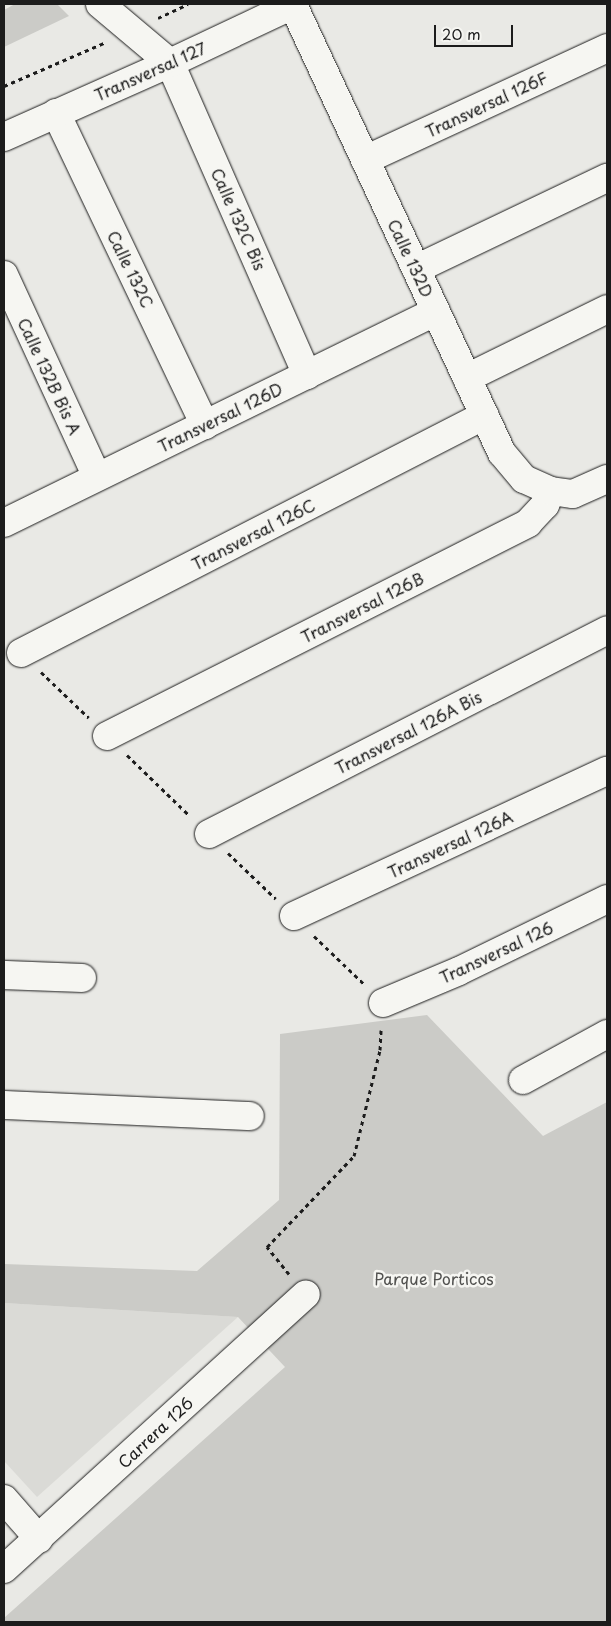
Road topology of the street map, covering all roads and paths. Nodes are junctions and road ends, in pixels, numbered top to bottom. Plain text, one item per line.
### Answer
1 (100, 4) edge
2 (188, 4) edge
3 (294, 4) edge
4 (132, 31) junction
5 (607, 48) edge
6 (170, 63) junction
7 (4, 86) edge
8 (56, 113) junction
9 (4, 137) edge
10 (365, 160) junction
11 (607, 178) edge
12 (416, 269) junction
13 (4, 275) edge
14 (607, 309) edge
15 (436, 311) junction
16 (307, 375) junction
17 (467, 378) junction
18 (485, 415) junction
19 (205, 425) junction
20 (97, 477) junction
21 (607, 479) edge
22 (551, 491) junction
23 (4, 523) edge
24 (607, 630) edge
25 (21, 653) dead end
26 (107, 736) dead end
27 (607, 771) edge
28 (208, 834) dead end
29 (607, 899) edge
30 (294, 916) dead end
31 (4, 976) edge
32 (82, 978) dead end
33 (383, 1003) joint
34 (607, 1034) edge
35 (523, 1080) dead end
36 (4, 1105) edge
37 (250, 1116) dead end
38 (306, 1294) joint
39 (4, 1499) edge
40 (39, 1539) junction
41 (4, 1569) edge

1 - 4 street
2 - 4 path
3 - 6 street, Transversal 127
3 - 10 street, Calle 132D
4 - 6 street
4 - 7 path
5 - 10 street, Transversal 126F
6 - 8 street, Transversal 127
6 - 16 street, Calle 132C Bis
8 - 9 street, Transversal 127
8 - 19 street, Calle 132C
10 - 12 street, Calle 132D
11 - 12 street
12 - 15 street, Calle 132D
13 - 20 street, Calle 132B Bis A
14 - 17 street
15 - 16 street, Transversal 126D
15 - 17 street, Calle 132D
16 - 19 street, Transversal 126D
17 - 18 street, Calle 132D
18 - 22 street, Calle 132D
18 - 25 street, Transversal 126C
19 - 20 street, Transversal 126D
20 - 23 street, Transversal 126D
21 - 22 street
22 - 26 street, Transversal 126B
24 - 28 street, Transversal 126A Bis
27 - 30 street, Transversal 126A
29 - 33 street, Transversal 126
31 - 32 street
33 - 38 path
34 - 35 street
36 - 37 street
38 - 40 street, Carrera 126
39 - 40 street
40 - 41 street, Carrera 126

